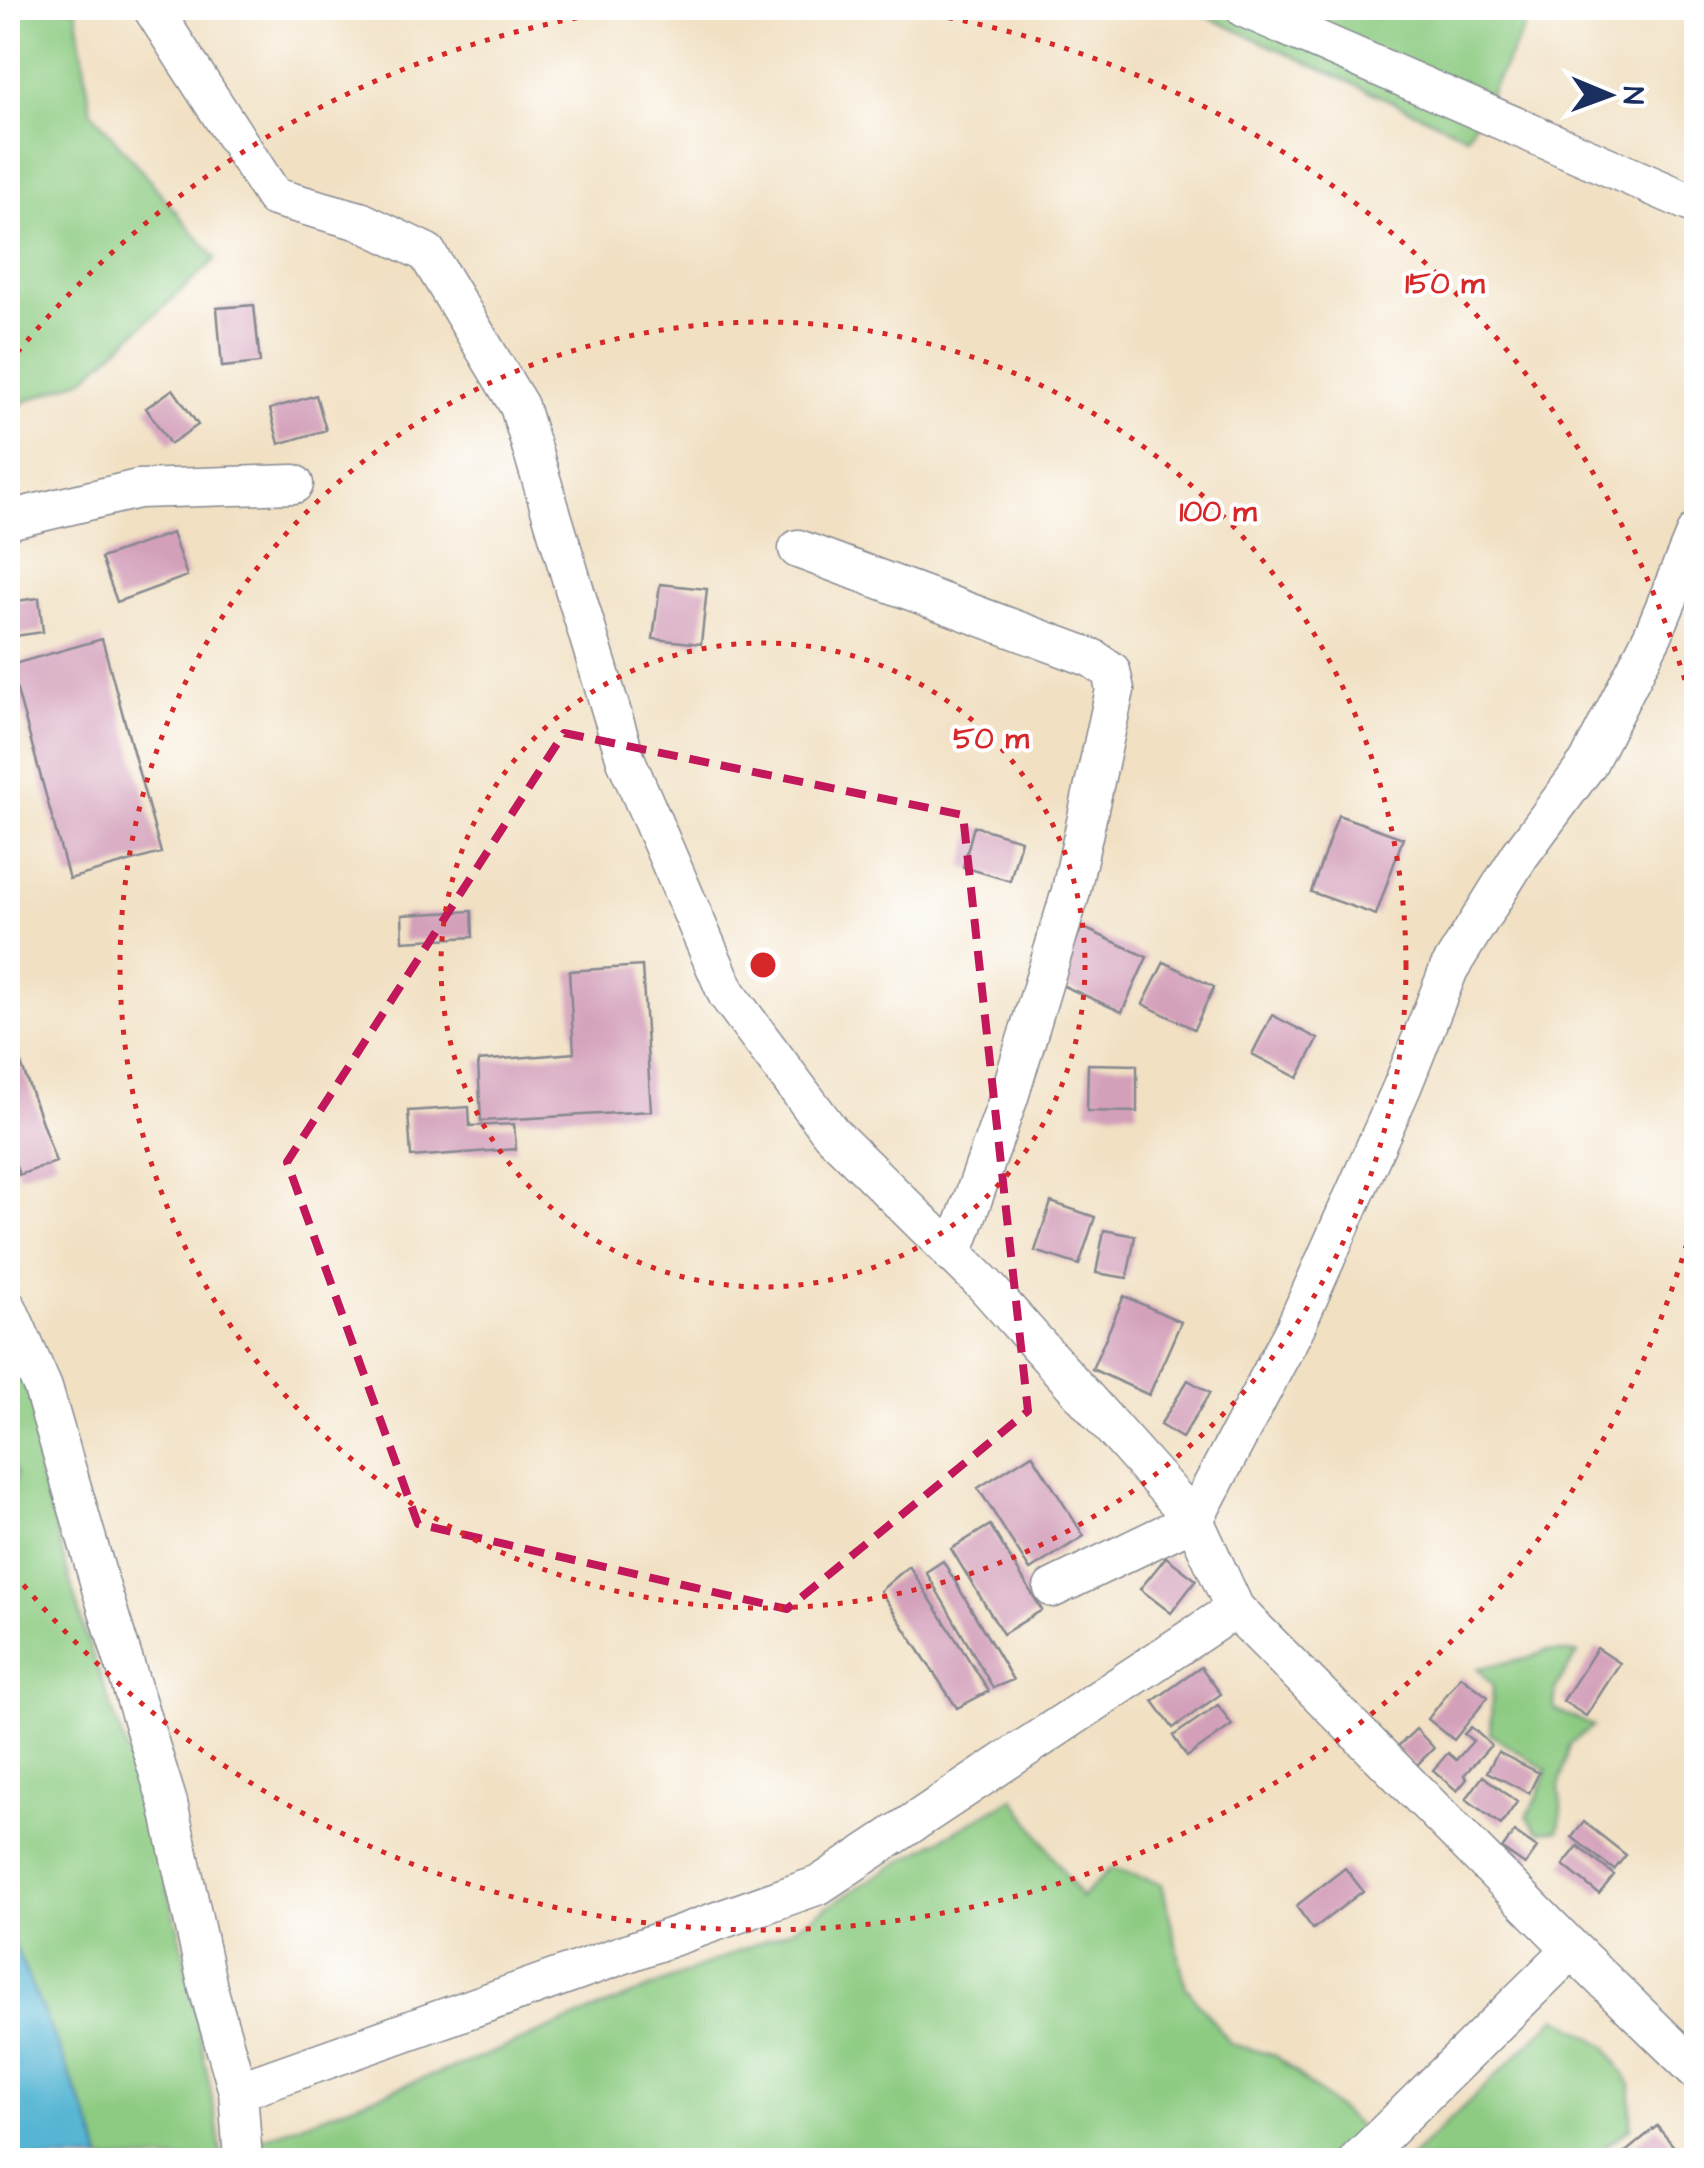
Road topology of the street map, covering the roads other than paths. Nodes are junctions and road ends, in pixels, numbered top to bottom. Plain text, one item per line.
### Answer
1 (152, 8) edge
2 (1244, 8) edge
3 (1696, 205) edge
4 (294, 484) dead end
5 (8, 520) edge
6 (1696, 532) edge
7 (798, 549) dead end
8 (953, 1256) junction
9 (8, 1308) edge
10 (1194, 1520) junction
11 (1053, 1588) dead end
12 (1235, 1609) junction
13 (1572, 1949) junction
14 (1696, 2070) edge
15 (238, 2092) junction
16 (242, 2160) edge
17 (1358, 2160) edge

1 - 8 street
2 - 3 street
4 - 5 street
6 - 10 street
7 - 8 street
8 - 10 street
9 - 15 street
10 - 11 street
10 - 12 street
12 - 13 street
12 - 15 street
13 - 14 street
13 - 17 street
15 - 16 street

